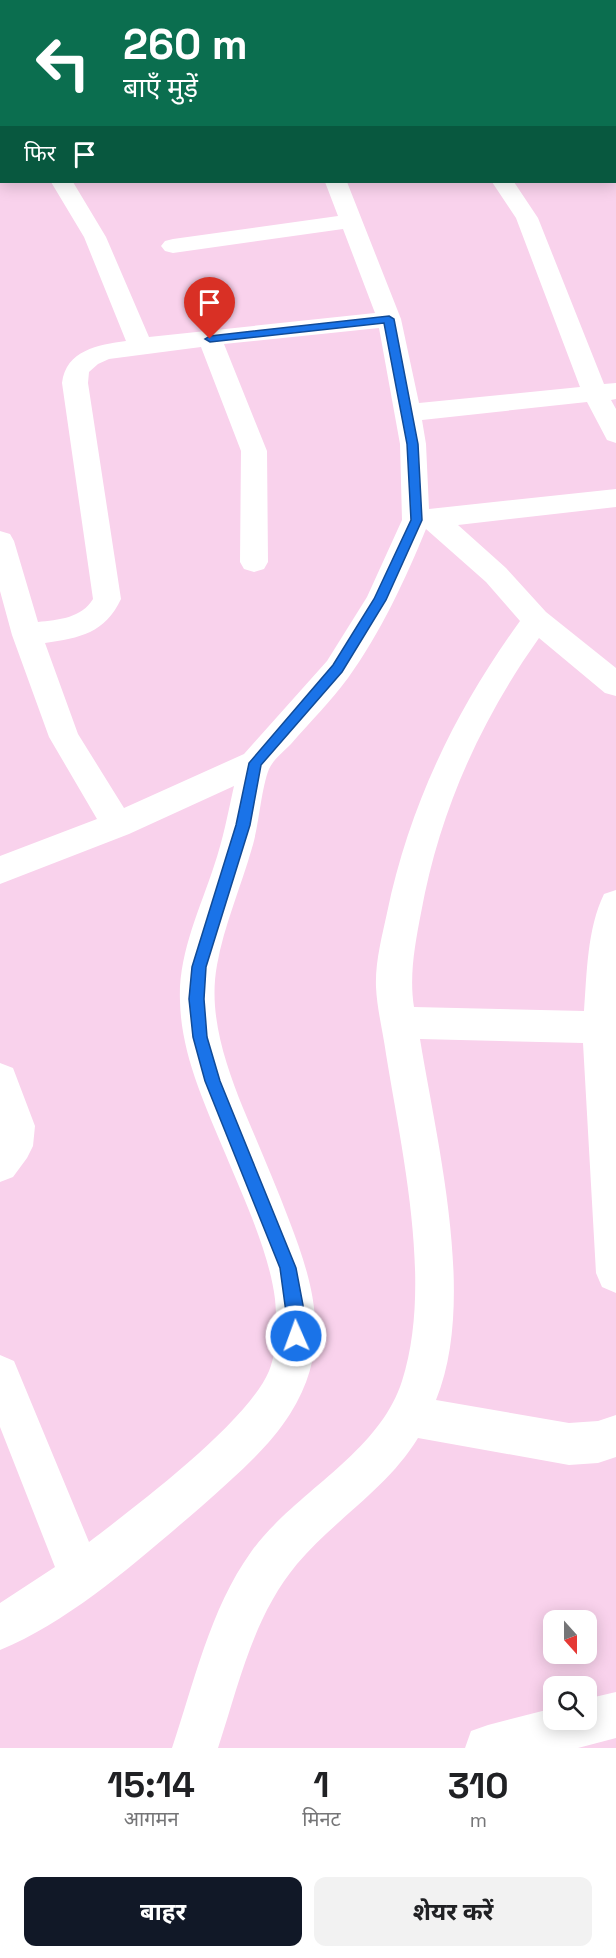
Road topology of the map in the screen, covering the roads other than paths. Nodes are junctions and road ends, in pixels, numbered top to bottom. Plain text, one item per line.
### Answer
1 (63, 183) edge
2 (336, 183) edge
3 (504, 183) edge
4 (352, 220) junction
5 (173, 246) dead end
6 (389, 319) junction
7 (210, 339) junction
8 (140, 346) junction
9 (606, 392) edge
10 (408, 413) junction
11 (616, 434) edge
12 (616, 498) edge
13 (425, 519) junction
14 (0, 541) edge
15 (254, 562) dead end
16 (536, 620) junction
17 (27, 635) junction
18 (616, 685) edge
19 (255, 763) junction
20 (118, 825) junction
21 (0, 870) edge
22 (616, 904) edge
23 (399, 1023) junction
24 (600, 1027) junction
25 (0, 1080) edge
26 (0, 1164) edge
27 (616, 1273) edge
28 (3, 1395) edge
29 (409, 1416) junction
30 (616, 1436) edge
31 (81, 1576) junction
32 (0, 1628) edge
33 (616, 1715) edge
34 (195, 1748) edge
35 (488, 1748) edge

1 - 8 street
2 - 4 street
3 - 9 street
4 - 5 street
4 - 6 street
6 - 7 street
6 - 10 street
7 - 8 street
7 - 15 street
8 - 17 street
9 - 10 street
9 - 11 street
10 - 13 street
12 - 13 street
13 - 16 street
13 - 19 street
14 - 17 street
16 - 18 street
16 - 23 street
17 - 20 street
19 - 20 street
19 - 31 street
20 - 21 street
22 - 24 street
23 - 24 street
23 - 29 street
24 - 27 street
25 - 26 street
28 - 31 street
29 - 30 street
29 - 34 street
31 - 32 street
33 - 35 street

